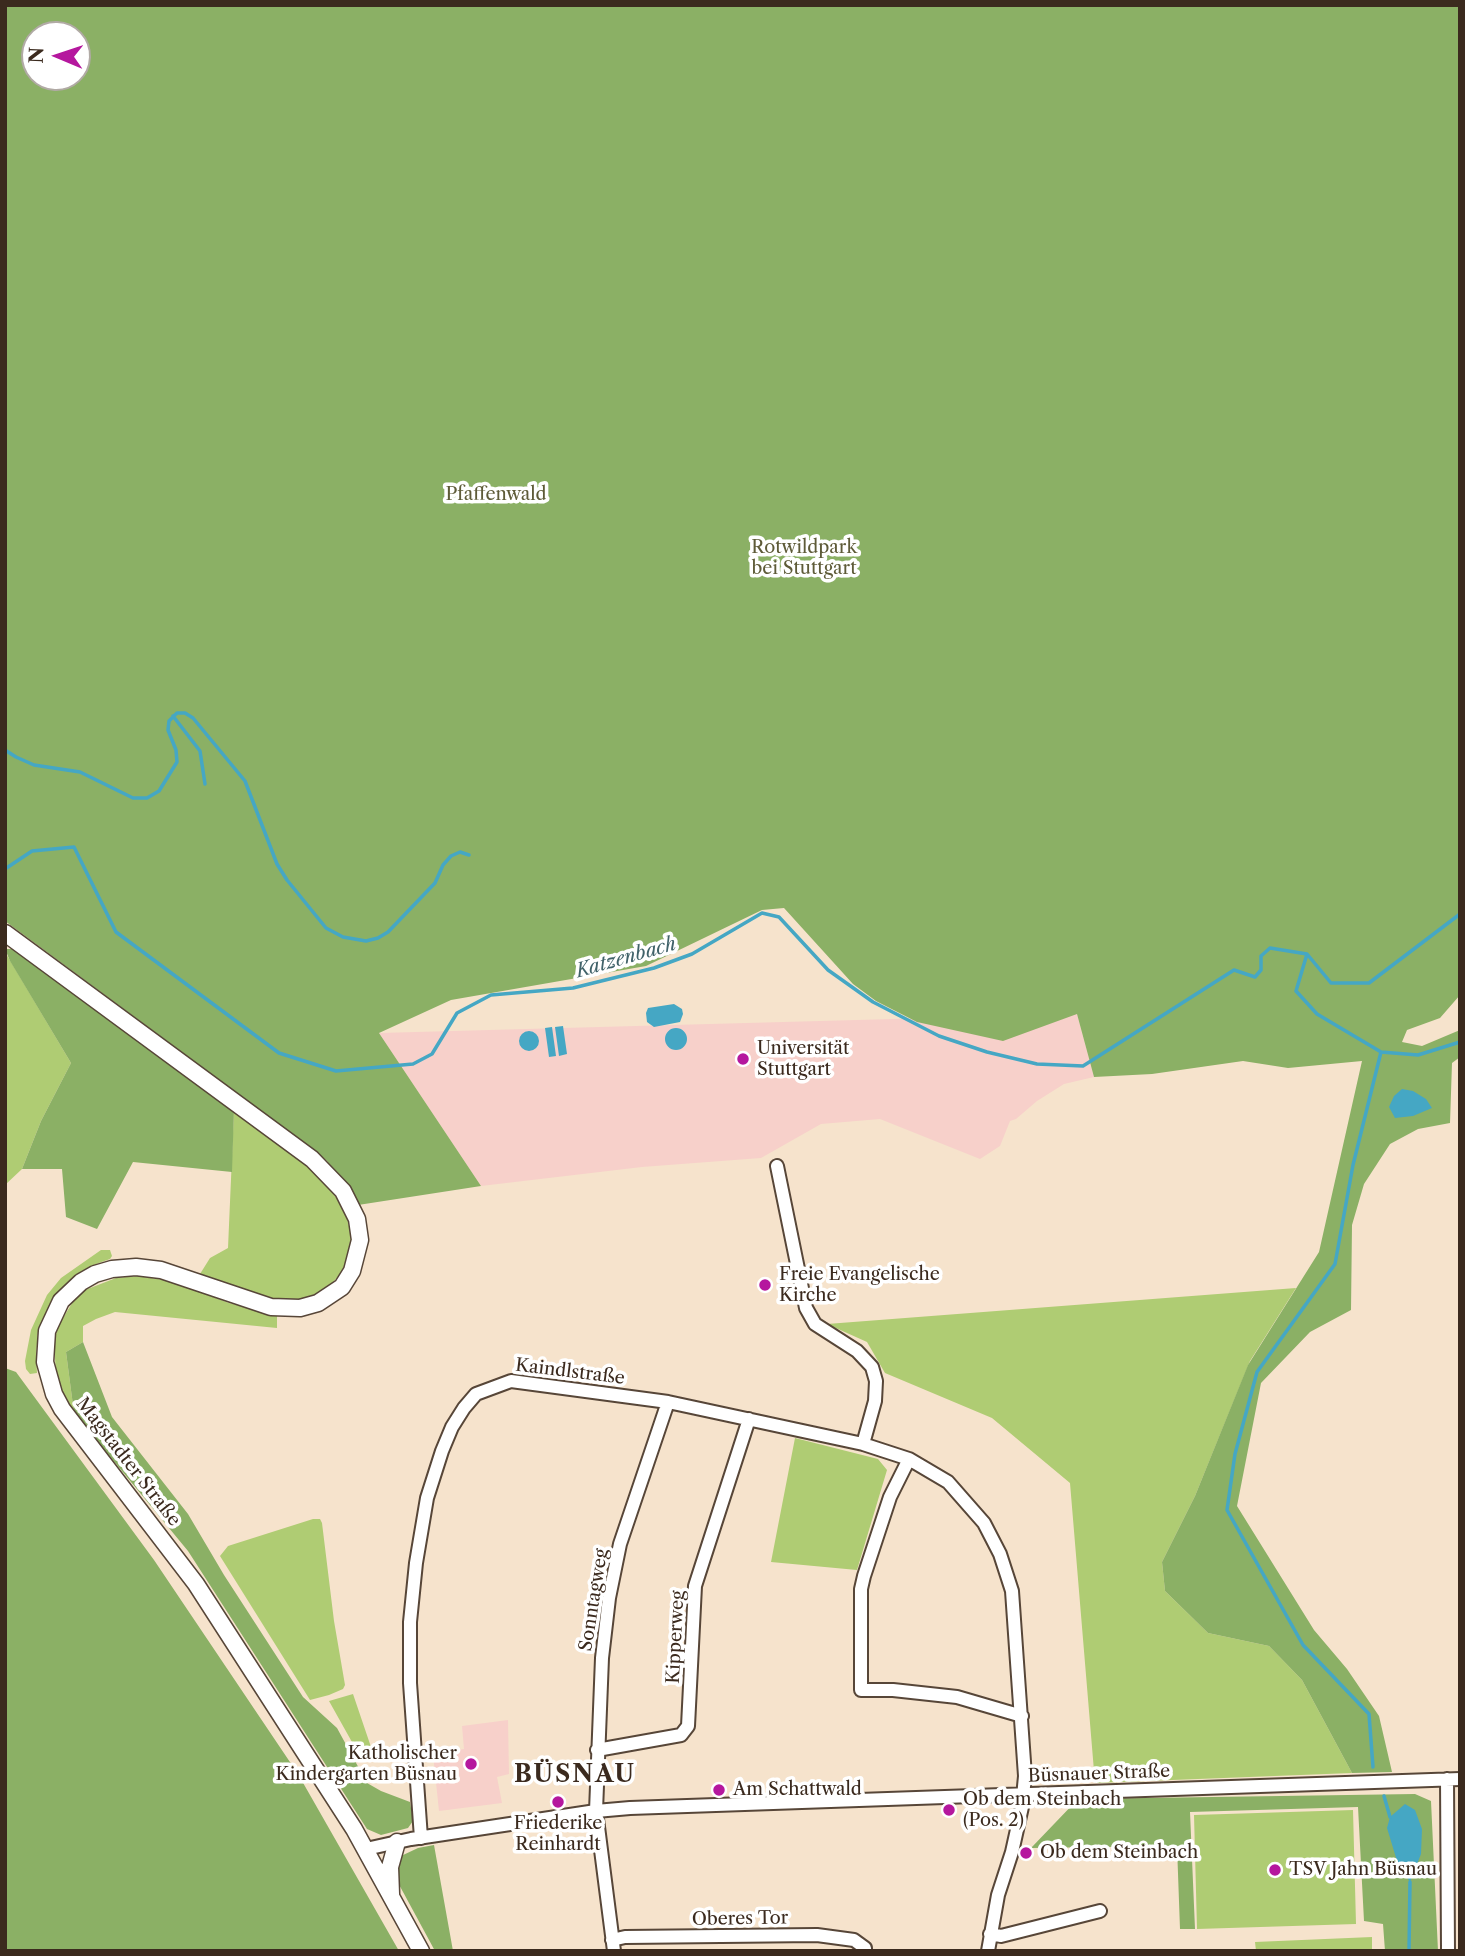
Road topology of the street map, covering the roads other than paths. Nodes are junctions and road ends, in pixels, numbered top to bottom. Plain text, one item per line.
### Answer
1 (5, 933) edge
2 (777, 1166) dead end
3 (668, 1402) junction
4 (749, 1419) junction
5 (863, 1444) junction
6 (909, 1459) junction
7 (1022, 1716) junction
8 (597, 1750) junction
9 (1454, 1779) edge
10 (1025, 1794) junction
11 (596, 1811) junction
12 (421, 1838) junction
13 (397, 1842) junction
14 (366, 1849) junction
15 (391, 1896) junction
16 (1100, 1910) dead end
17 (990, 1934) junction
18 (613, 1945) edge
19 (865, 1949) edge
20 (421, 1951) edge
21 (988, 1951) edge
22 (1448, 1951) edge

1 - 14 main road, Magstadter Straße
2 - 5 street
3 - 4 street, Kaindlstraße
3 - 8 street, Sonntagweg
3 - 12 street, Kaindlstraße
4 - 5 street, Kaindlstraße
4 - 8 street, Kipperweg
5 - 6 street, Kaindlstraße
6 - 7 street, Kaindlstraße
6 - 7 street
7 - 10 street, Kaindlstraße
8 - 11 street, Sonntagweg
9 - 10 street, Büsnauer Straße
9 - 22 street
10 - 11 street, Büsnauer Straße
10 - 17 street
11 - 12 street, Büsnauer Straße
11 - 18 street
12 - 13 street, Büsnauer Straße
13 - 14 street, Büsnauer Straße
13 - 15 main road
14 - 15 main road, Magstadter Straße
15 - 20 main road, Magstadter Straße
16 - 17 street
17 - 21 street
18 - 19 street, Oberes Tor

